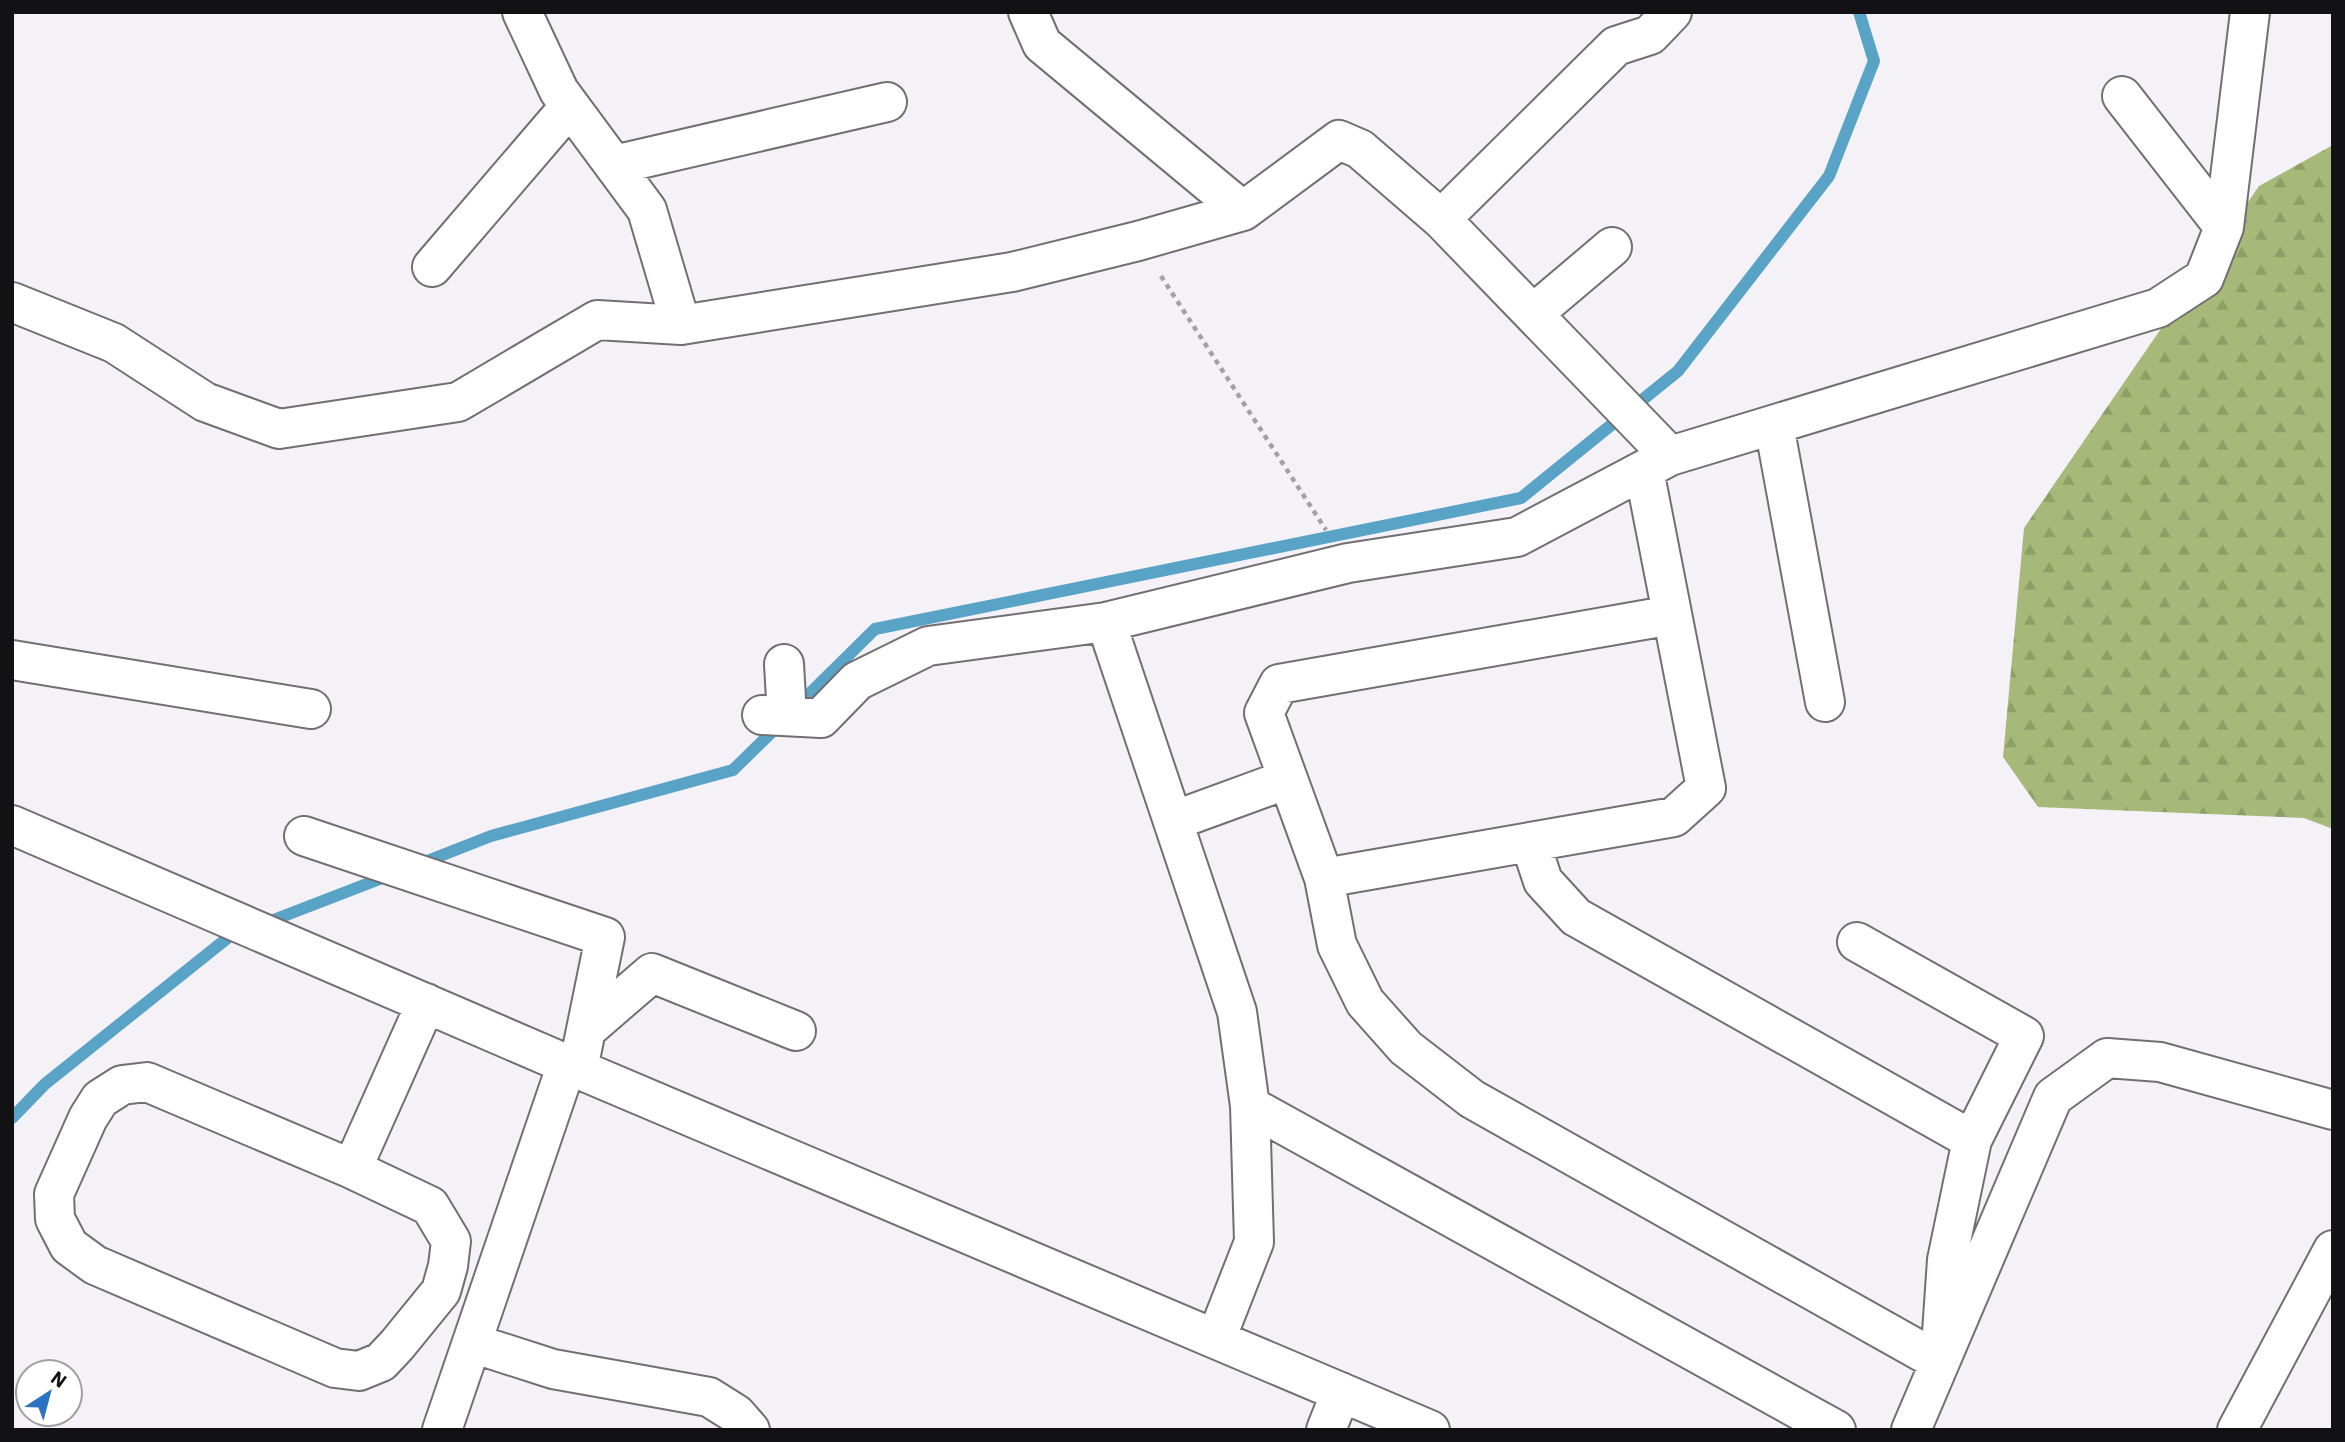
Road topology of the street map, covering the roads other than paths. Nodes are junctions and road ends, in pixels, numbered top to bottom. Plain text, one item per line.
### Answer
1 (522, 12) edge
2 (1028, 12) edge
3 (1672, 12) edge
4 (2250, 12) edge
5 (2122, 96) dead end
6 (887, 102) dead end
7 (570, 106) junction
8 (614, 165) junction
9 (1243, 211) junction
10 (1441, 219) junction
11 (2224, 227) junction
12 (1612, 247) dead end
13 (432, 267) dead end
14 (12, 302) edge
15 (1533, 314) junction
16 (681, 325) junction
17 (1774, 425) junction
18 (1657, 463) junction
19 (1672, 615) junction
20 (1105, 622) junction
21 (12, 660) edge
22 (784, 664) dead end
23 (1825, 702) dead end
24 (311, 709) dead end
25 (1288, 779) junction
26 (1173, 821) junction
27 (12, 825) edge
28 (304, 836) dead end
29 (1530, 842) junction
30 (1324, 878) junction
31 (1857, 942) dead end
32 (426, 1003) junction
33 (586, 1030) junction
34 (796, 1031) dead end
35 (572, 1066) junction
36 (1250, 1106) junction
37 (2333, 1110) edge
38 (1972, 1140) junction
39 (352, 1169) junction
40 (430, 1206) junction
41 (506, 1242) junction
42 (2333, 1250) edge
43 (1216, 1339) junction
44 (472, 1343) junction
45 (1940, 1362) junction
46 (1341, 1392) junction
47 (442, 1430) edge
48 (750, 1430) edge
49 (1326, 1430) edge
50 (1430, 1430) edge
51 (1836, 1430) edge
52 (1911, 1430) edge
53 (2237, 1430) edge

1 - 7 street
2 - 9 street
3 - 10 street
4 - 11 street
5 - 11 street
6 - 8 street
7 - 8 street
7 - 13 street
8 - 16 street
9 - 10 street
9 - 16 street
10 - 15 street
11 - 17 street
12 - 15 street
14 - 16 street
15 - 18 street
17 - 18 street
17 - 23 street
18 - 19 street
18 - 20 street
19 - 25 street
19 - 29 street
20 - 22 street
20 - 26 street
21 - 24 street
25 - 26 street
25 - 30 street
26 - 36 street
27 - 32 street
28 - 33 street
29 - 30 street
29 - 38 street
30 - 45 street
31 - 38 street
32 - 35 street
32 - 39 street
33 - 34 street
33 - 35 street
35 - 41 street
35 - 43 street
36 - 43 street
36 - 51 street
37 - 45 street
38 - 45 street
39 - 40 street
39 - 40 street
40 - 41 street
41 - 44 street
42 - 53 street
43 - 46 street
44 - 47 street
44 - 48 street
45 - 52 street
46 - 49 street
46 - 50 street

